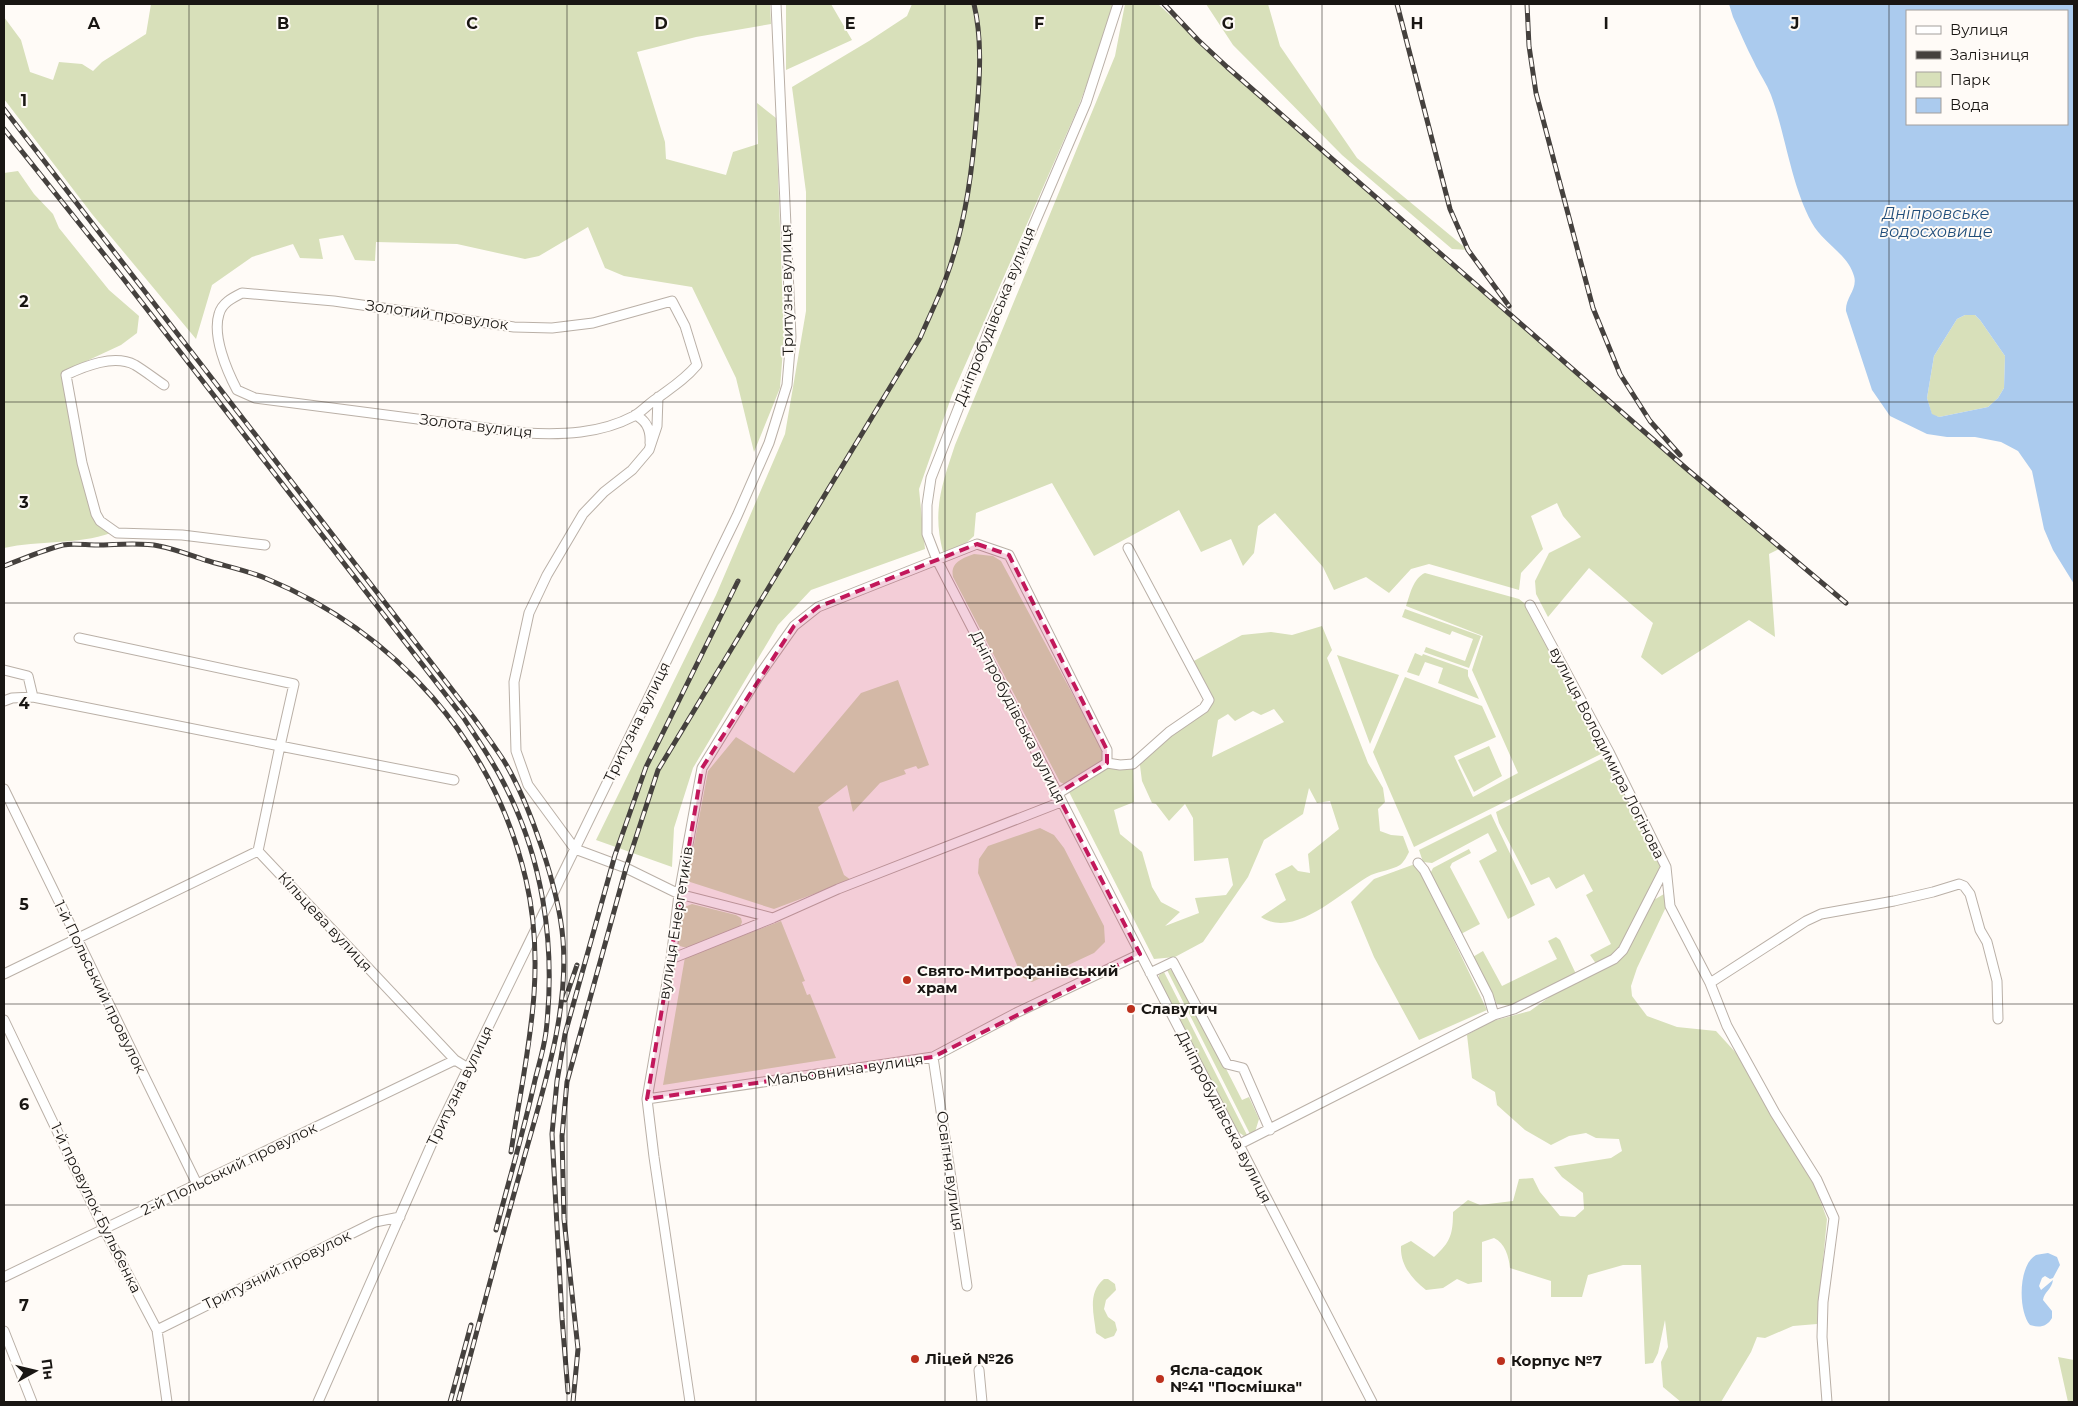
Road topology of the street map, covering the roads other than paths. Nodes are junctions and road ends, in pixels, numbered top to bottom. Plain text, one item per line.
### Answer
1 (776, 4) edge
2 (1118, 4) edge
3 (698, 365) joint
4 (164, 386) dead end
5 (237, 390) joint
6 (658, 398) junction
7 (635, 415) junction
8 (649, 450) junction
9 (266, 545) dead end
10 (1128, 548) dead end
11 (937, 560) junction
12 (1530, 605) dead end
13 (79, 638) dead end
14 (4, 670) edge
15 (33, 697) junction
16 (4, 701) edge
17 (280, 746) junction
18 (1107, 763) junction
19 (454, 780) dead end
20 (4, 789) edge
21 (1059, 798) junction
22 (575, 849) junction
23 (258, 851) junction
24 (1418, 863) dead end
25 (1666, 867) junction
26 (679, 894) junction
27 (773, 918) junction
28 (76, 939) junction
29 (1140, 954) junction
30 (671, 959) junction
31 (1150, 973) junction
32 (4, 974) edge
33 (1710, 983) junction
34 (1494, 1015) junction
35 (1998, 1019) dead end
36 (4, 1020) edge
37 (933, 1057) junction
38 (455, 1060) junction
39 (468, 1068) junction
40 (647, 1100) junction
41 (1270, 1130) junction
42 (1238, 1144) junction
43 (197, 1184) junction
44 (400, 1216) junction
45 (104, 1229) junction
46 (4, 1277) edge
47 (967, 1286) dead end
48 (157, 1330) junction
49 (4, 1331) edge
50 (979, 1370) dead end
51 (32, 1402) edge
52 (167, 1402) edge
53 (318, 1402) edge
54 (690, 1402) edge
55 (982, 1402) edge
56 (1372, 1402) edge
57 (1827, 1402) edge

1 - 22 street, Тритузна вулиця
2 - 11 street, Дніпробудівська вулиця
3 - 5 street, Золотий провулок
3 - 6 street, Золота вулиця
4 - 9 street
5 - 7 street, Золота вулиця
6 - 7 street, Золота вулиця
6 - 8 street
7 - 8 street
8 - 22 street
10 - 18 street
11 - 18 street, вулиця Енергетиків
11 - 21 street, Дніпробудівська вулиця
11 - 26 street, вулиця Енергетиків
12 - 25 street, вулиця Володимира Логінова
13 - 17 street
14 - 15 street
15 - 16 street
15 - 17 street
17 - 19 street
17 - 23 street
18 - 21 street
20 - 28 street, 1-й Польський провулок
21 - 27 street
21 - 29 street, Дніпробудівська вулиця
22 - 26 street
22 - 39 street, Тритузна вулиця
23 - 28 street
23 - 38 street, Кільцева вулиця
24 - 34 street
25 - 33 street, вулиця Володимира Логінова
25 - 34 street
26 - 27 street
26 - 30 street, вулиця Енергетиків
27 - 30 street
28 - 32 street
28 - 43 street, 1-й Польський провулок
29 - 31 street, Дніпробудівська вулиця
29 - 37 street, Мальовнича вулиця
30 - 40 street, вулиця Енергетиків
31 - 41 street
31 - 42 street, Дніпробудівська вулиця
33 - 35 street
33 - 57 street, вулиця Володимира Логінова
34 - 41 street
36 - 45 street, 1-й провулок Бульбенка
37 - 40 street, Мальовнича вулиця
37 - 47 street, Освітня вулиця
38 - 39 street, Кільцева вулиця
38 - 43 street, 2-й Польський провулок
39 - 44 street, Тритузна вулиця
40 - 54 street, вулиця Енергетиків
41 - 42 street
42 - 56 street, Дніпробудівська вулиця
43 - 45 street, 2-й Польський провулок
44 - 48 street, Тритузний провулок
44 - 53 street, Тритузна вулиця
45 - 46 street, 2-й Польський провулок
45 - 48 street, 1-й провулок Бульбенка
48 - 52 street, 1-й провулок Бульбенка
49 - 51 street
50 - 55 street

